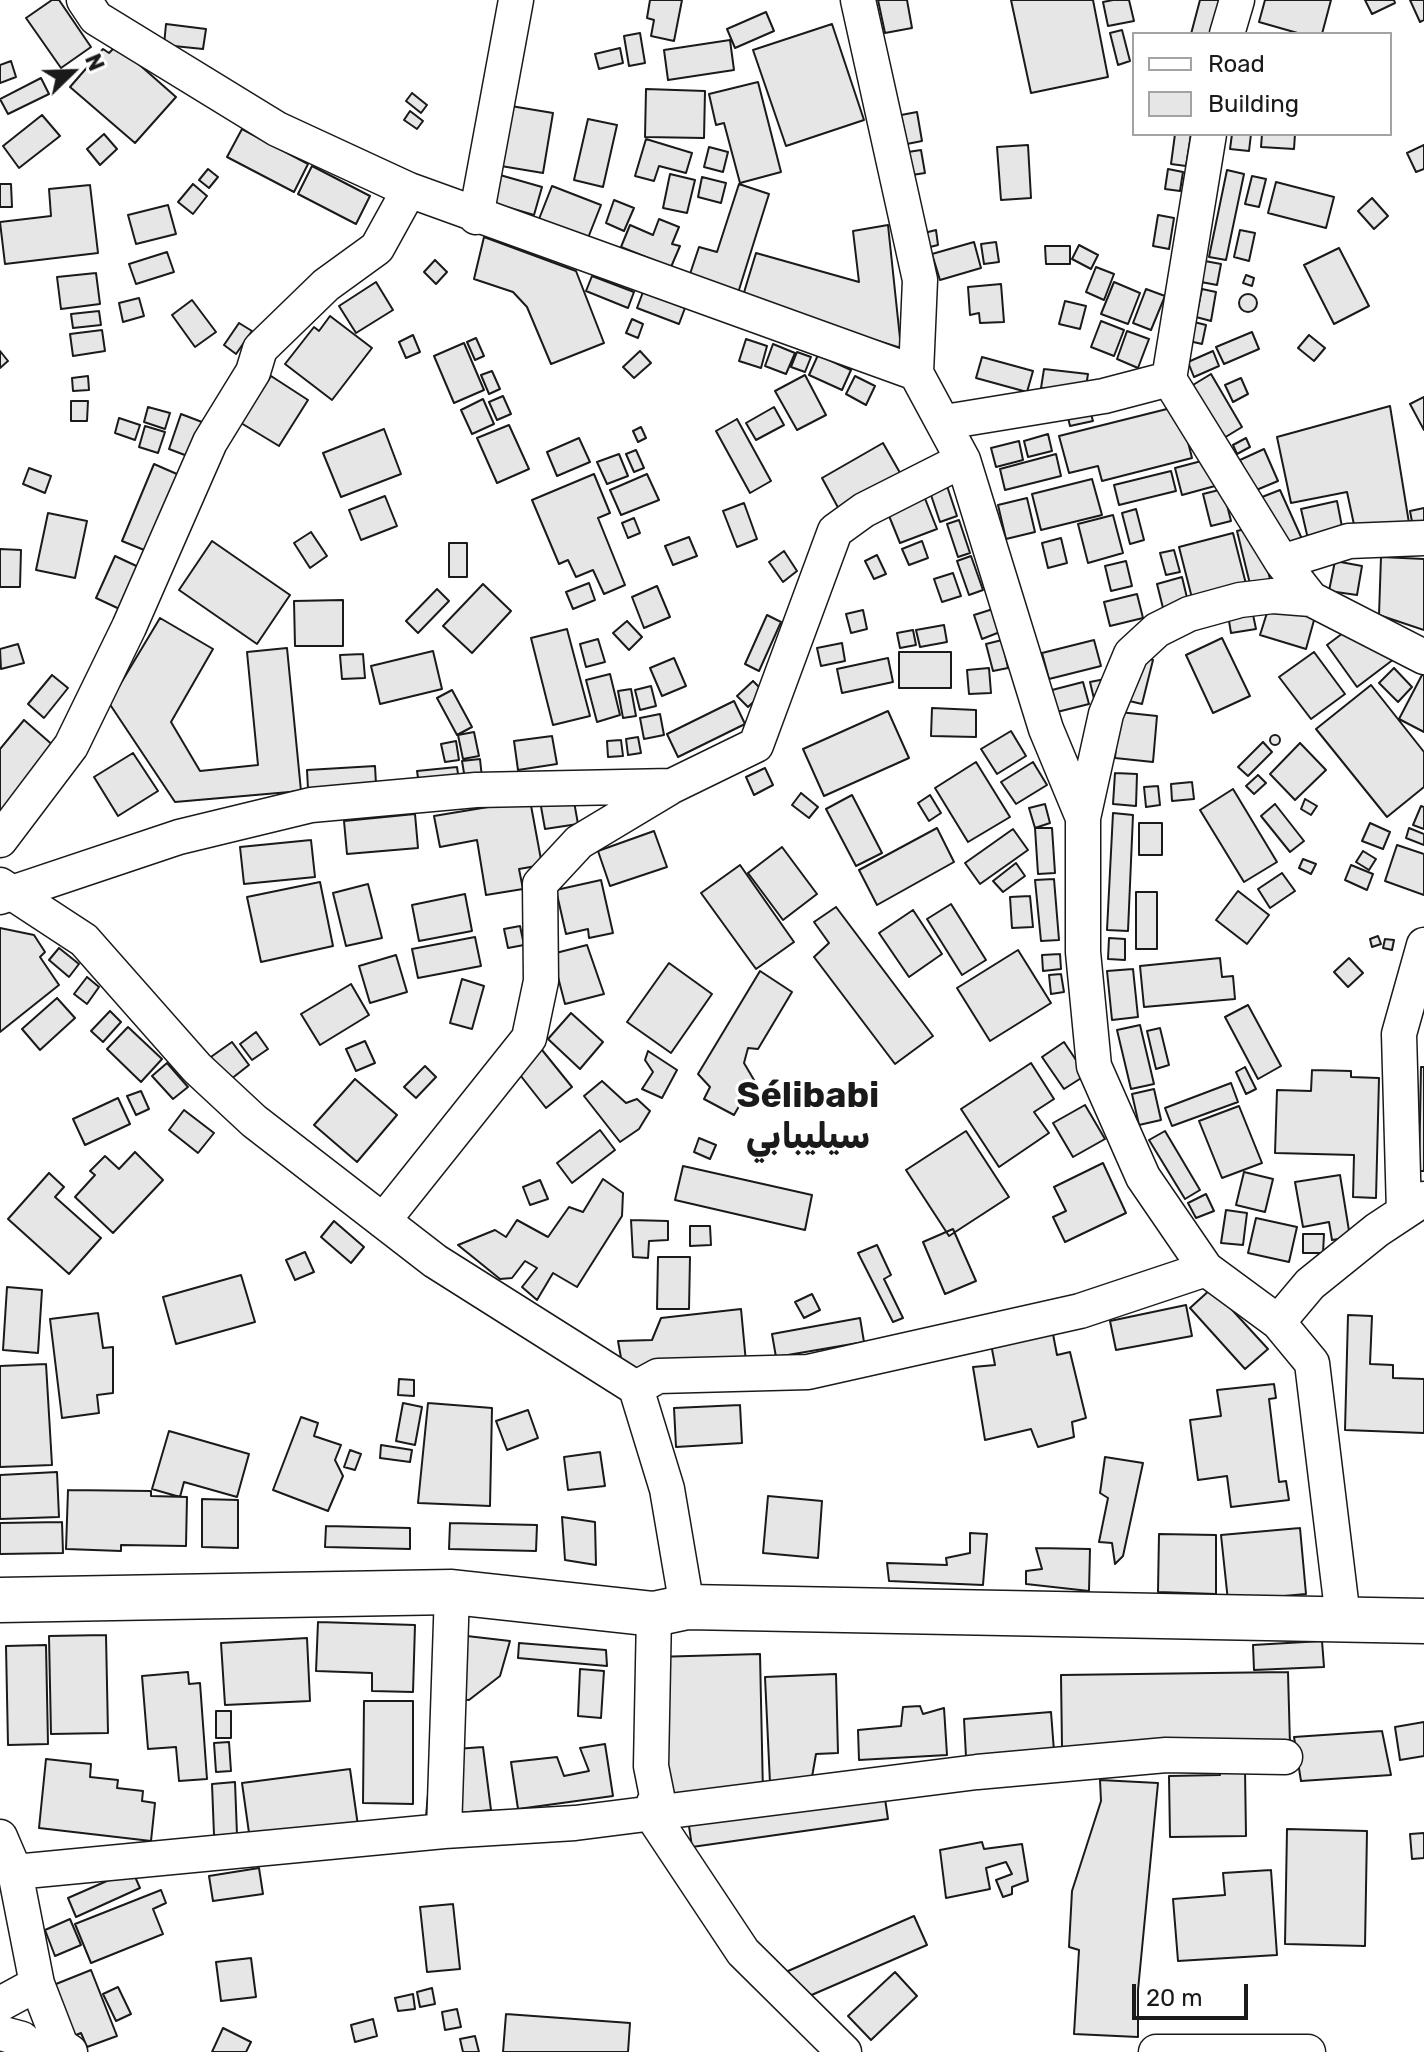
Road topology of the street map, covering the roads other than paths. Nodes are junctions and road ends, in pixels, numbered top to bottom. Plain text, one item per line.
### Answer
1 (84, 0) edge
2 (516, 0) edge
3 (858, 0) edge
4 (1237, 0) edge
5 (1228, 32) edge
6 (1209, 136) edge
7 (409, 190) junction
8 (476, 217) junction
9 (916, 373) junction
10 (1169, 379) junction
11 (945, 422) junction
12 (963, 460) junction
13 (1424, 538) edge
14 (1282, 562) junction
15 (1311, 599) junction
16 (1424, 657) edge
17 (672, 786) junction
18 (1083, 818) junction
19 (0, 840) edge
20 (4, 892) edge
21 (1424, 945) edge
22 (1414, 1206) edge
23 (383, 1221) junction
24 (1206, 1269) junction
25 (1278, 1322) junction
26 (636, 1388) junction
27 (452, 1592) junction
28 (0, 1600) edge
29 (671, 1611) junction
30 (1343, 1618) junction
31 (1424, 1621) edge
32 (1285, 1757) dead end
33 (650, 1812) junction
34 (444, 1831) junction
35 (0, 1837) edge
36 (15, 1872) junction
37 (37, 1984) junction
38 (0, 2004) edge
39 (0, 2033) edge
40 (36, 2052) edge
41 (70, 2052) edge
42 (844, 2052) edge
43 (1156, 2052) edge
44 (1308, 2052) edge

1 - 7 street
2 - 8 street
3 - 9 street
4 - 5 street
6 - 10 street
7 - 8 street
7 - 19 street
8 - 9 street
9 - 11 street
10 - 11 street
10 - 14 street
11 - 12 street
12 - 17 street
12 - 18 street
13 - 14 street
14 - 15 street
15 - 16 street
15 - 18 street
17 - 20 street
17 - 23 street
18 - 24 street
20 - 23 street
21 - 22 street
22 - 25 street
23 - 26 street
24 - 25 street
24 - 26 street
25 - 30 street
26 - 29 street
27 - 28 street
27 - 29 street
27 - 34 street
29 - 30 street
29 - 33 street
30 - 31 street
32 - 33 street
33 - 34 street
33 - 42 street
34 - 36 street
35 - 36 street
36 - 37 street
37 - 38 street
37 - 41 street
39 - 40 street
43 - 44 street

